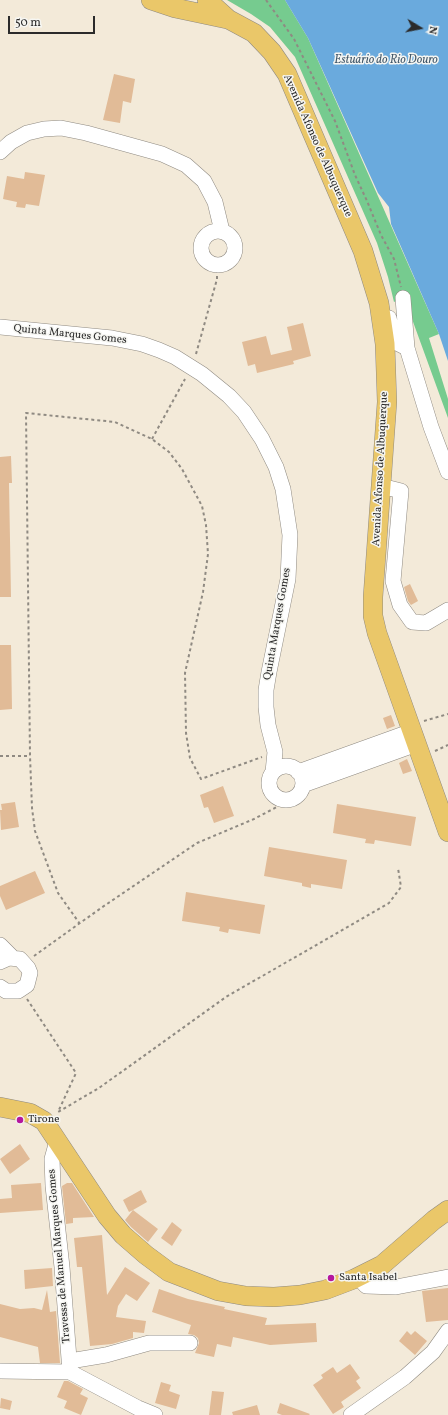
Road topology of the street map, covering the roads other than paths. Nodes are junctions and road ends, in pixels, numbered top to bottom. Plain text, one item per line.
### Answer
1 (151, 0) edge
2 (207, 0) edge
3 (228, 19) junction
4 (0, 152) edge
5 (222, 231) junction
6 (383, 290) dead end
7 (403, 298) road end
8 (0, 327) edge
9 (407, 348) junction
10 (448, 472) edge
11 (382, 486) junction
12 (448, 610) edge
13 (417, 733) junction
14 (275, 752) junction
15 (273, 772) junction
16 (297, 774) junction
17 (448, 832) edge
18 (0, 945) edge
19 (12, 961) edge
20 (0, 987) edge
21 (0, 1107) edge
22 (57, 1141) junction
23 (448, 1210) edge
24 (358, 1277) junction
25 (448, 1277) edge
26 (447, 1332) edge
27 (190, 1343) dead end
28 (70, 1367) junction
29 (0, 1370) edge
30 (155, 1415) edge
31 (351, 1415) edge

1 - 3 main road
2 - 3 main road
3 - 11 main road, Avenida Afonso de Albuquerque
4 - 5 street
5 - 5 street
6 - 9 street
7 - 9 street
8 - 14 street, Quinta Marques Gomes
9 - 10 street
11 - 12 street
11 - 13 main road, Avenida Afonso de Albuquerque
13 - 16 street
13 - 17 main road, Avenida Afonso de Albuquerque
14 - 15 street, Quinta Marques Gomes
14 - 16 street, Quinta Marques Gomes
15 - 16 street
15 - 16 street, Quinta Marques Gomes
18 - 19 street
19 - 20 street
21 - 22 main road
22 - 24 main road
22 - 28 street, Travessa de Manuel Marques Gomes
23 - 24 main road
24 - 25 street
26 - 31 street
27 - 28 street
28 - 29 street
28 - 30 street

